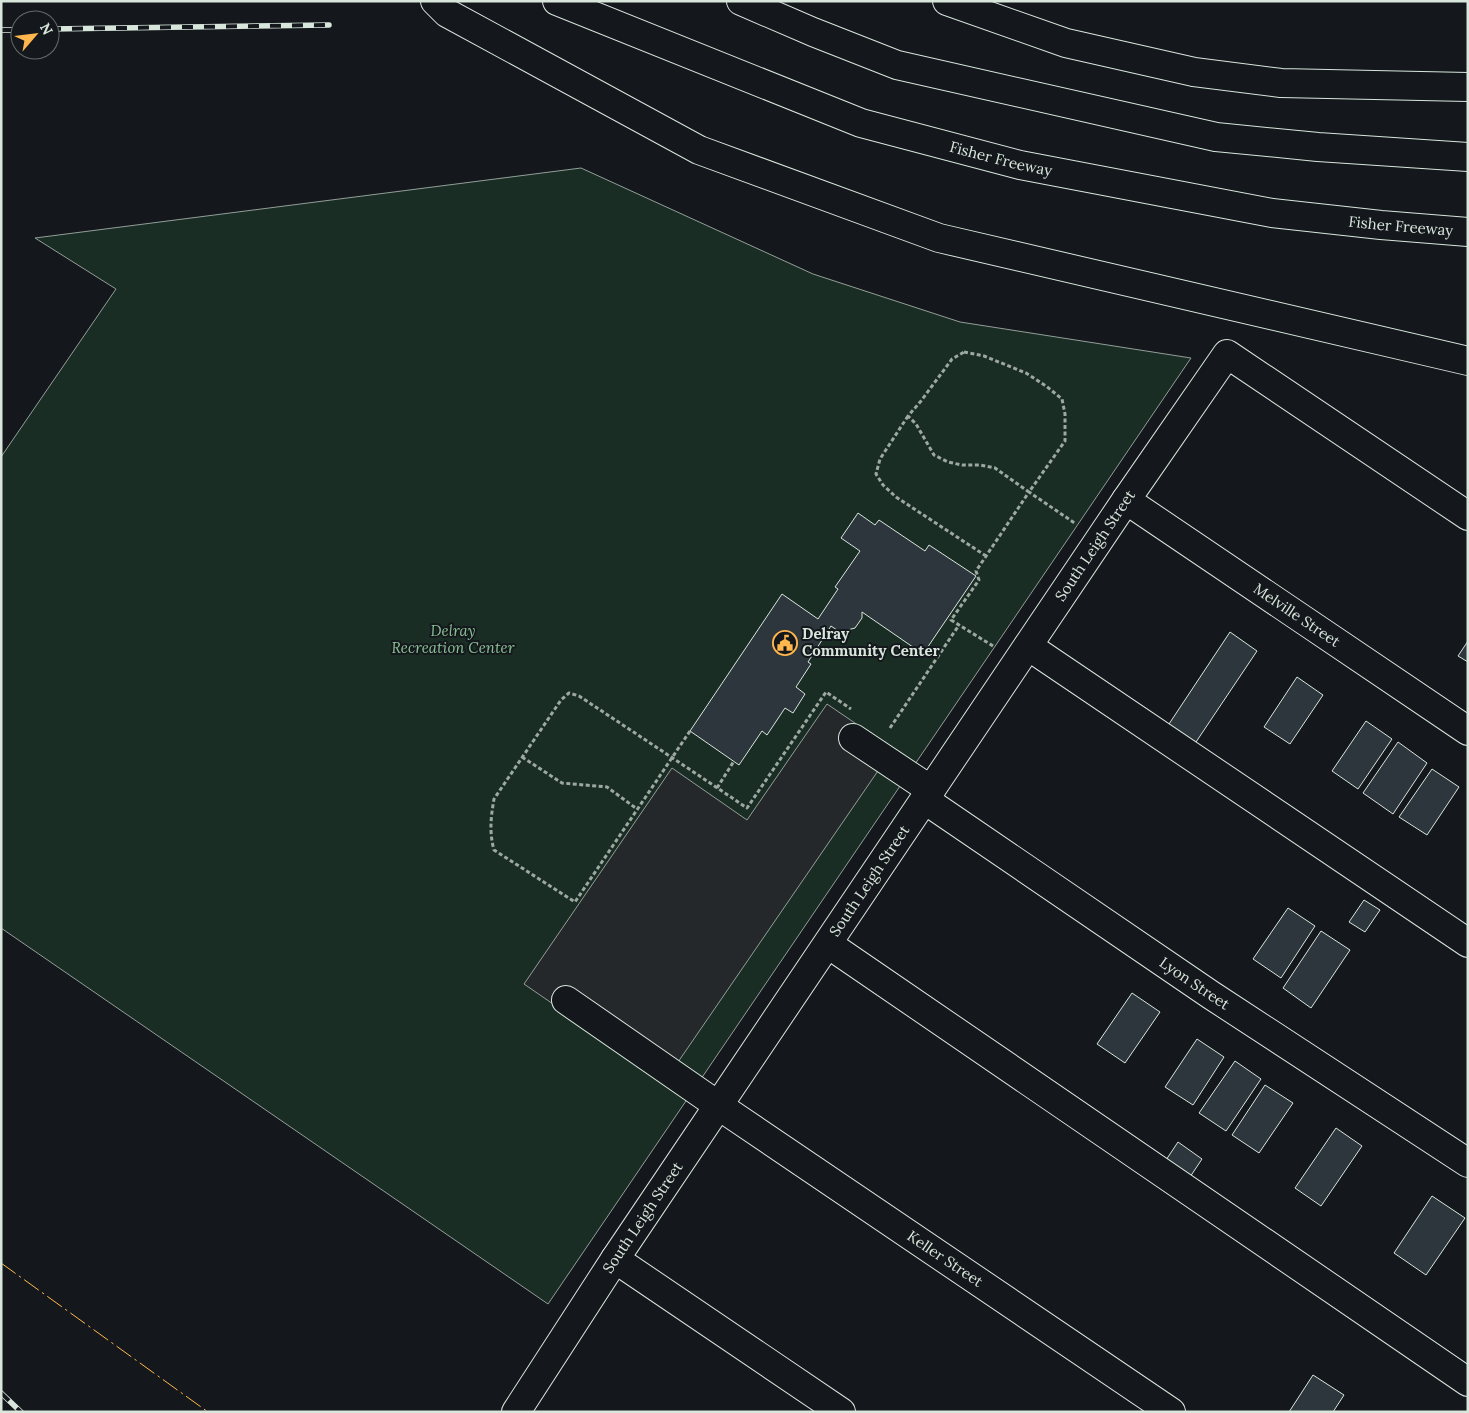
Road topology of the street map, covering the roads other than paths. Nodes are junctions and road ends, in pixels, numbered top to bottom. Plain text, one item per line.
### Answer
1 (435, 1) edge
2 (557, 1) edge
3 (741, 1) edge
4 (947, 1) edge
5 (1468, 87) edge
6 (1468, 157) edge
7 (1468, 232) edge
8 (1468, 361) edge
9 (1126, 500) junction
10 (1468, 516) edge
11 (1028, 646) junction
12 (855, 726) road end
13 (1468, 731) edge
14 (928, 795) junction
15 (1468, 943) edge
16 (828, 944) junction
17 (566, 1000) dead end
18 (719, 1106) junction
19 (1468, 1164) edge
20 (615, 1259) junction
21 (1468, 1382) edge
22 (516, 1412) edge
23 (841, 1412) edge
24 (1171, 1412) edge

1 - 8 main road
2 - 7 main road, Fisher Freeway
3 - 6 main road
4 - 5 main road
9 - 10 main road, South Leigh Street
9 - 11 main road, South Leigh Street
9 - 13 main road, Melville Street
11 - 14 main road, South Leigh Street
11 - 15 main road
12 - 14 main road, Lyon Street
14 - 16 main road, South Leigh Street
14 - 19 main road, Lyon Street
16 - 18 main road, South Leigh Street
16 - 21 main road
17 - 18 main road, Keller Street
18 - 20 main road, South Leigh Street
18 - 24 main road, Keller Street
20 - 22 main road, South Leigh Street
20 - 23 main road

